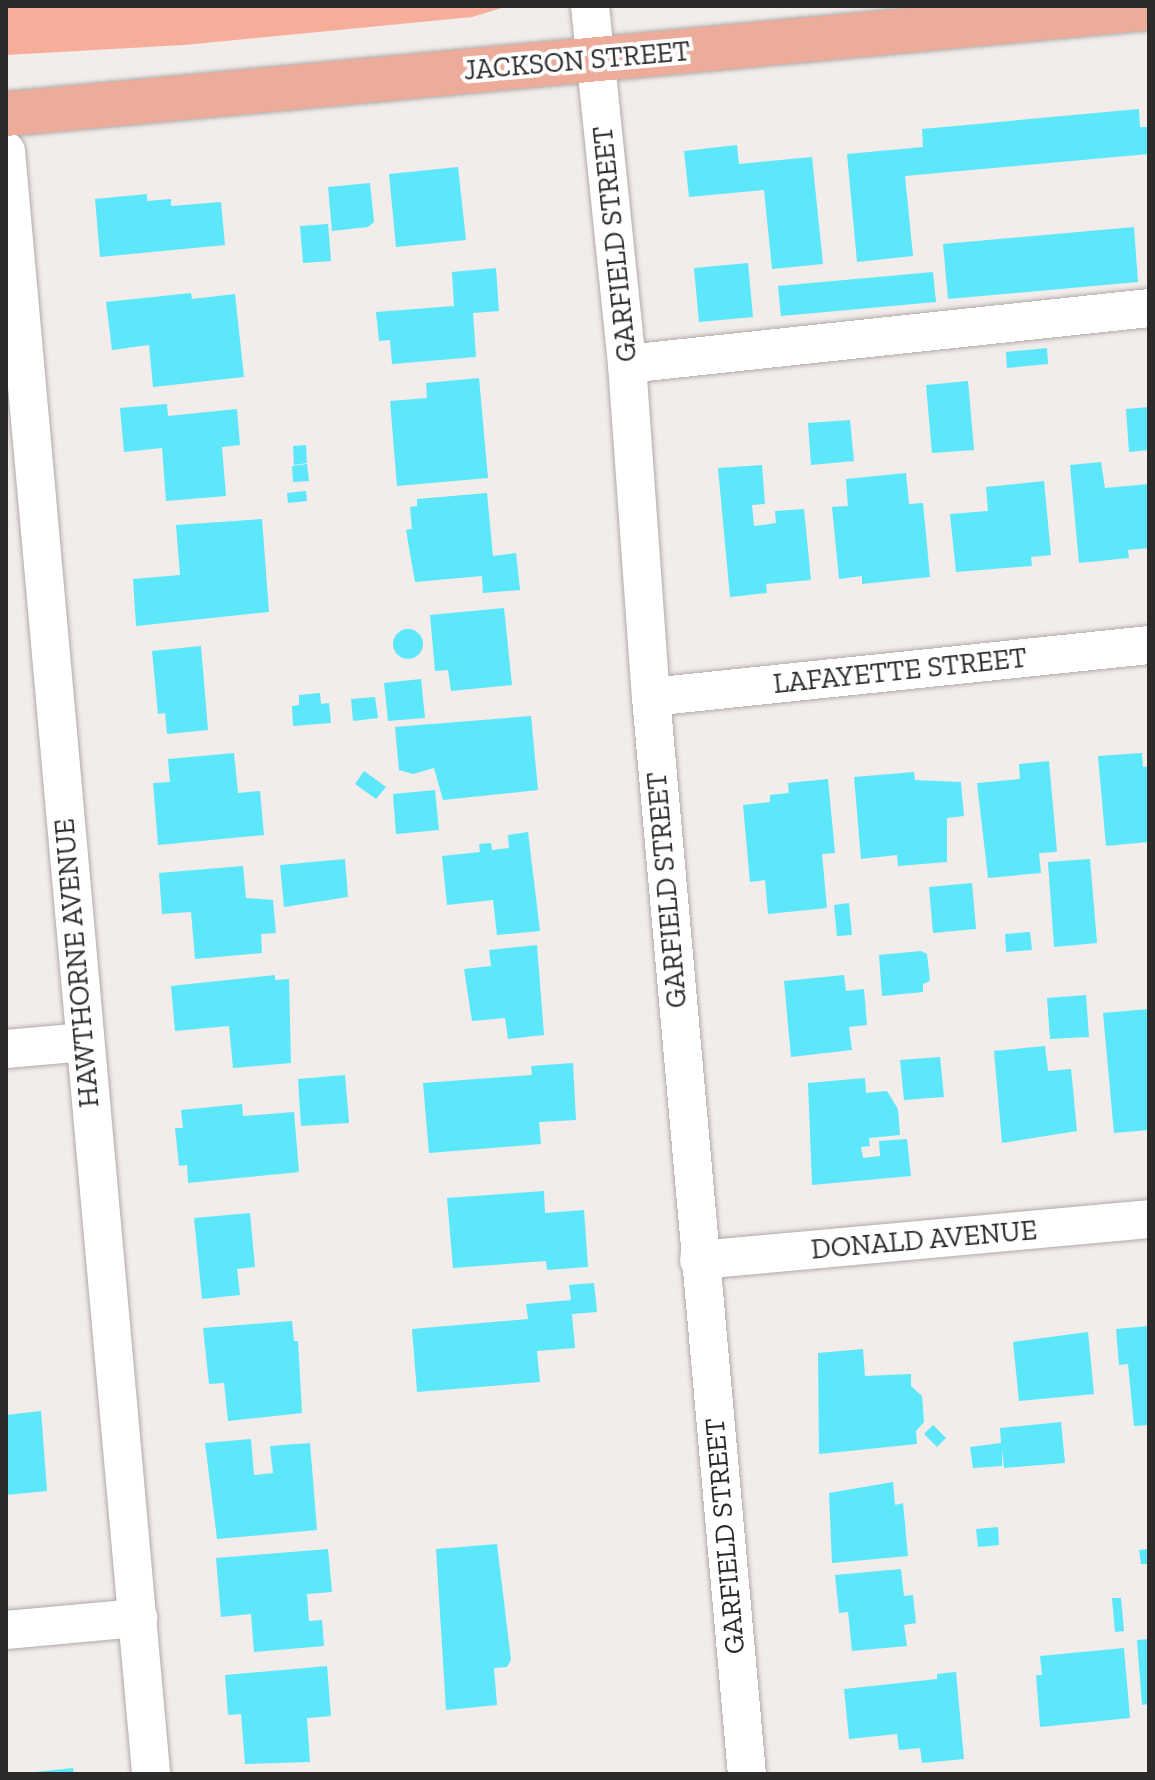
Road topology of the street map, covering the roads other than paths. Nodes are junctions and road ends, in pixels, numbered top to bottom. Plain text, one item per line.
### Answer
1 (590, 6) edge
2 (1149, 8) edge
3 (596, 59) junction
4 (6, 114) edge
5 (6, 151) edge
6 (1149, 308) edge
7 (627, 364) junction
8 (1149, 645) edge
9 (651, 697) junction
10 (85, 1042) junction
11 (6, 1049) edge
12 (1149, 1219) edge
13 (699, 1260) junction
14 (138, 1618) junction
15 (6, 1630) edge
16 (151, 1774) edge
17 (747, 1774) edge

1 - 3 street, GARFIELD STREET
2 - 3 main road, JACKSON STREET
3 - 4 main road, JACKSON STREET
3 - 7 street, GARFIELD STREET
5 - 10 street, HAWTHORNE AVENUE
6 - 7 street
7 - 9 street, GARFIELD STREET
8 - 9 street, LAFAYETTE STREET
9 - 13 street, GARFIELD STREET
10 - 11 street
10 - 14 street, HAWTHORNE AVENUE
12 - 13 street, DONALD AVENUE
13 - 17 street, GARFIELD STREET
14 - 15 street
14 - 16 street, HAWTHORNE AVENUE

